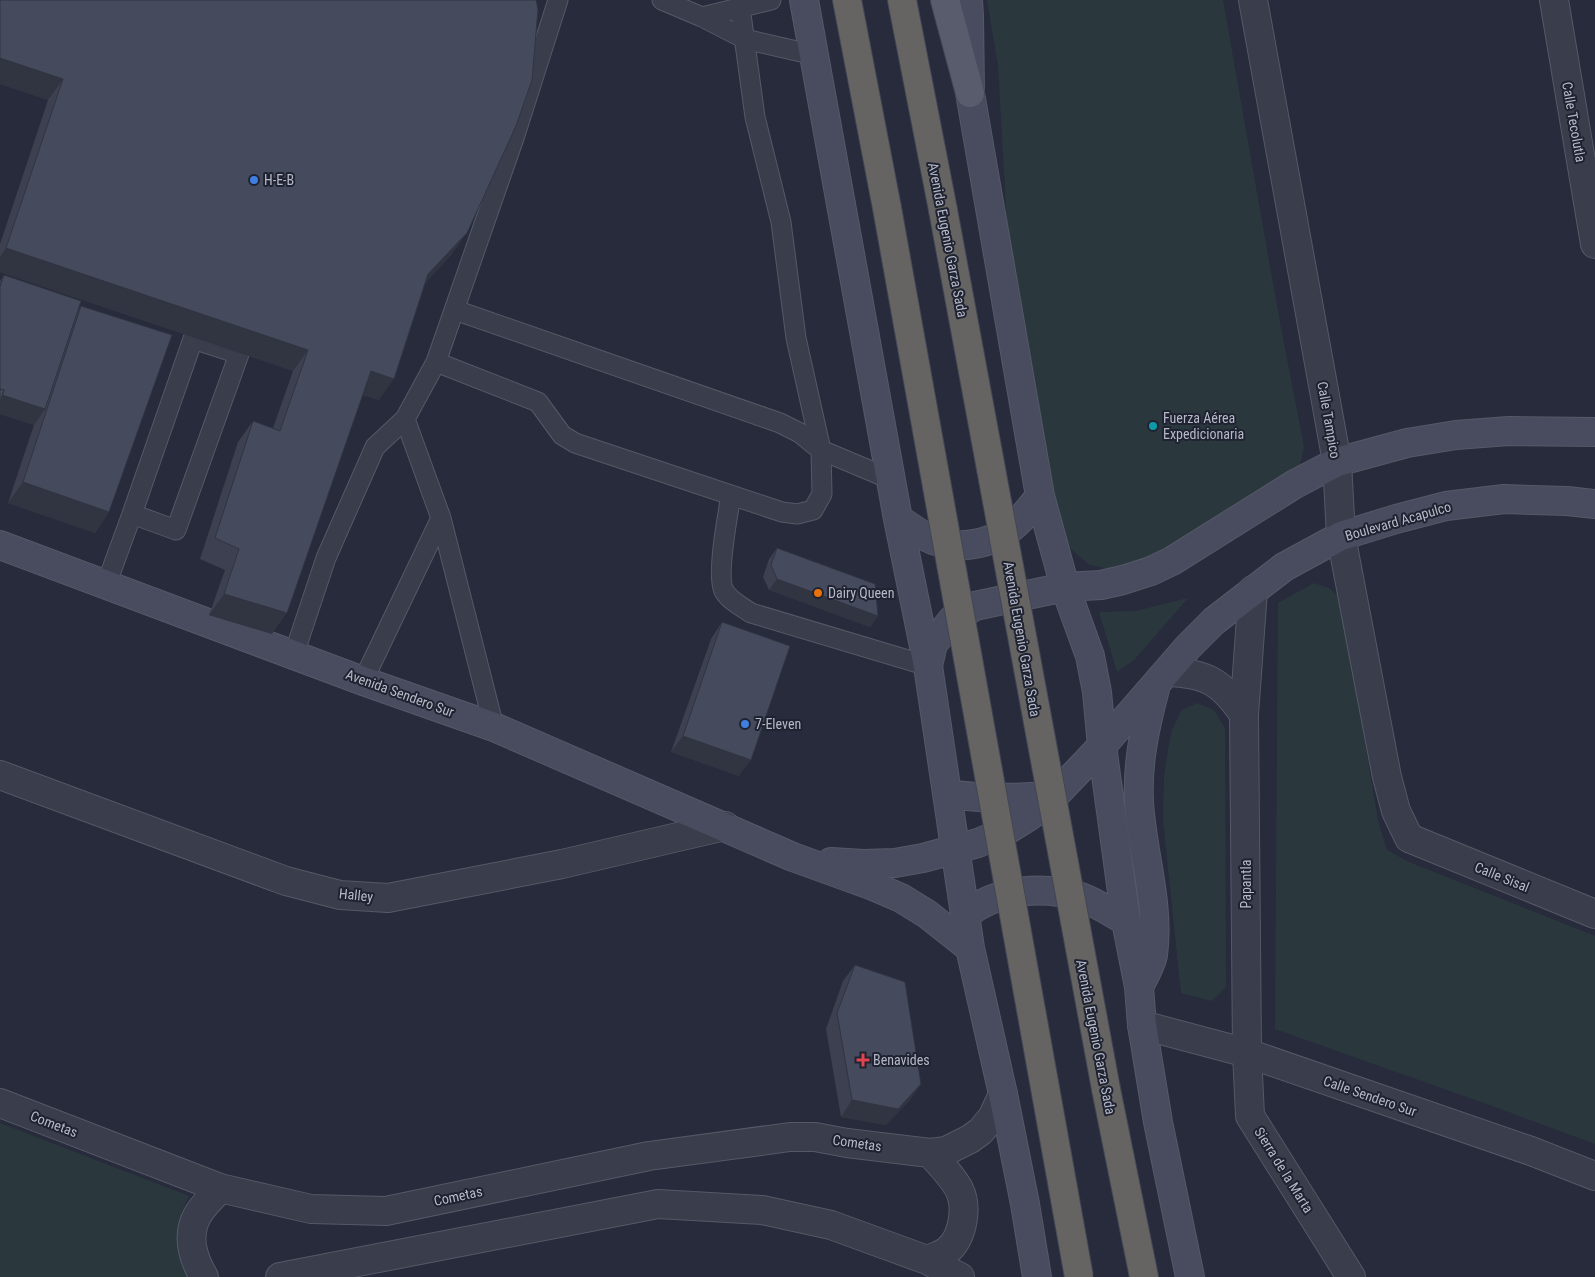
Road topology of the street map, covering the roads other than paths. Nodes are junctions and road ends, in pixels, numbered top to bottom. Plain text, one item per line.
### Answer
1 (558, 0) edge
2 (662, 0) edge
3 (771, 0) edge
4 (804, 0) edge
5 (847, 0) edge
6 (902, 0) edge
7 (945, 0) edge
8 (968, 0) edge
9 (1253, 0) edge
10 (1554, 0) edge
11 (740, 7) junction
12 (702, 17) junction
13 (745, 39) junction
14 (814, 55) junction
15 (970, 93) junction
16 (1595, 244) edge
17 (454, 310) junction
18 (436, 362) junction
19 (405, 419) junction
20 (1595, 432) edge
21 (821, 450) junction
22 (1336, 462) junction
23 (890, 479) junction
24 (731, 495) junction
25 (1040, 496) junction
26 (1595, 504) edge
27 (132, 514) junction
28 (441, 518) junction
29 (898, 519) junction
30 (1341, 536) junction
31 (0, 545) edge
32 (106, 584) junction
33 (1065, 587) junction
34 (1253, 590) junction
35 (294, 654) junction
36 (928, 666) junction
37 (1162, 678) junction
38 (363, 681) junction
39 (1244, 715) junction
40 (494, 727) junction
41 (1102, 746) junction
42 (0, 775) edge
43 (948, 794) junction
44 (1055, 795) junction
45 (725, 826) junction
46 (1409, 838) joint
47 (956, 850) junction
48 (793, 857) junction
49 (966, 914) junction
50 (1595, 914) edge
51 (1126, 921) junction
52 (970, 948) junction
53 (1139, 986) junction
54 (1142, 1025) junction
55 (1247, 1053) junction
56 (1003, 1094) junction
57 (0, 1103) edge
58 (930, 1153) junction
59 (1595, 1176) edge
60 (220, 1188) junction
61 (927, 1260) junction
62 (204, 1277) edge
63 (280, 1277) edge
64 (960, 1277) edge
65 (1037, 1277) edge
66 (1079, 1277) edge
67 (1144, 1277) edge
68 (1190, 1277) edge
69 (1350, 1277) edge

1 - 17 lane
2 - 12 lane
3 - 11 lane
4 - 14 main road
5 - 66 highway, bridge
6 - 67 highway, Avenida Eugenio Garza Sada, bridge
7 - 15 main road
8 - 15 main road
9 - 22 street, Calle Tampico
10 - 16 street, Calle Tecolutla
11 - 12 lane
11 - 13 lane
12 - 13 lane
13 - 14 lane
13 - 21 lane
14 - 23 main road
15 - 25 main road
17 - 18 lane
17 - 21 lane
18 - 19 lane
18 - 24 lane
19 - 28 lane
19 - 35 lane
20 - 22 main road
21 - 23 lane
21 - 24 lane
22 - 30 street, Calle Tampico
22 - 33 main road
23 - 29 main road
24 - 36 lane
25 - 29 main road
25 - 33 main road
26 - 30 main road, Boulevard Acapulco
27 - 27 lane
27 - 32 lane
28 - 38 lane
28 - 40 lane
29 - 36 main road
30 - 34 main road, Boulevard Acapulco
30 - 46 street, Calle Tampico
31 - 32 main road, Avenida Sendero Sur
32 - 35 main road, Avenida Sendero Sur
33 - 36 main road
33 - 41 main road
34 - 37 main road, Boulevard Acapulco
34 - 39 street, Papantla
35 - 38 main road, Avenida Sendero Sur
36 - 43 main road
37 - 39 street
37 - 41 main road, Boulevard Acapulco
37 - 53 main road
38 - 40 main road, Avenida Sendero Sur
39 - 55 street, Papantla
40 - 45 main road, Avenida Sendero Sur
41 - 44 main road, Boulevard Acapulco
41 - 51 main road
42 - 45 street, Halley
43 - 44 main road
43 - 47 main road
44 - 47 main road, Avenida Sendero Sur
45 - 48 main road, Avenida Sendero Sur
46 - 50 street, Calle Sisal
47 - 48 main road, Avenida Sendero Sur
47 - 49 main road
48 - 52 main road, Avenida Sendero Sur
49 - 51 main road
49 - 52 main road
51 - 53 main road
52 - 56 main road
53 - 54 main road
54 - 55 street, Calle Sendero Sur
54 - 68 main road
55 - 59 street, Calle Sendero Sur
55 - 69 street, Sierra de la Marta
56 - 58 street, Cometas
56 - 65 main road
57 - 60 street, Cometas
58 - 60 street, Cometas
58 - 61 street
60 - 62 street
61 - 63 street
61 - 64 street

